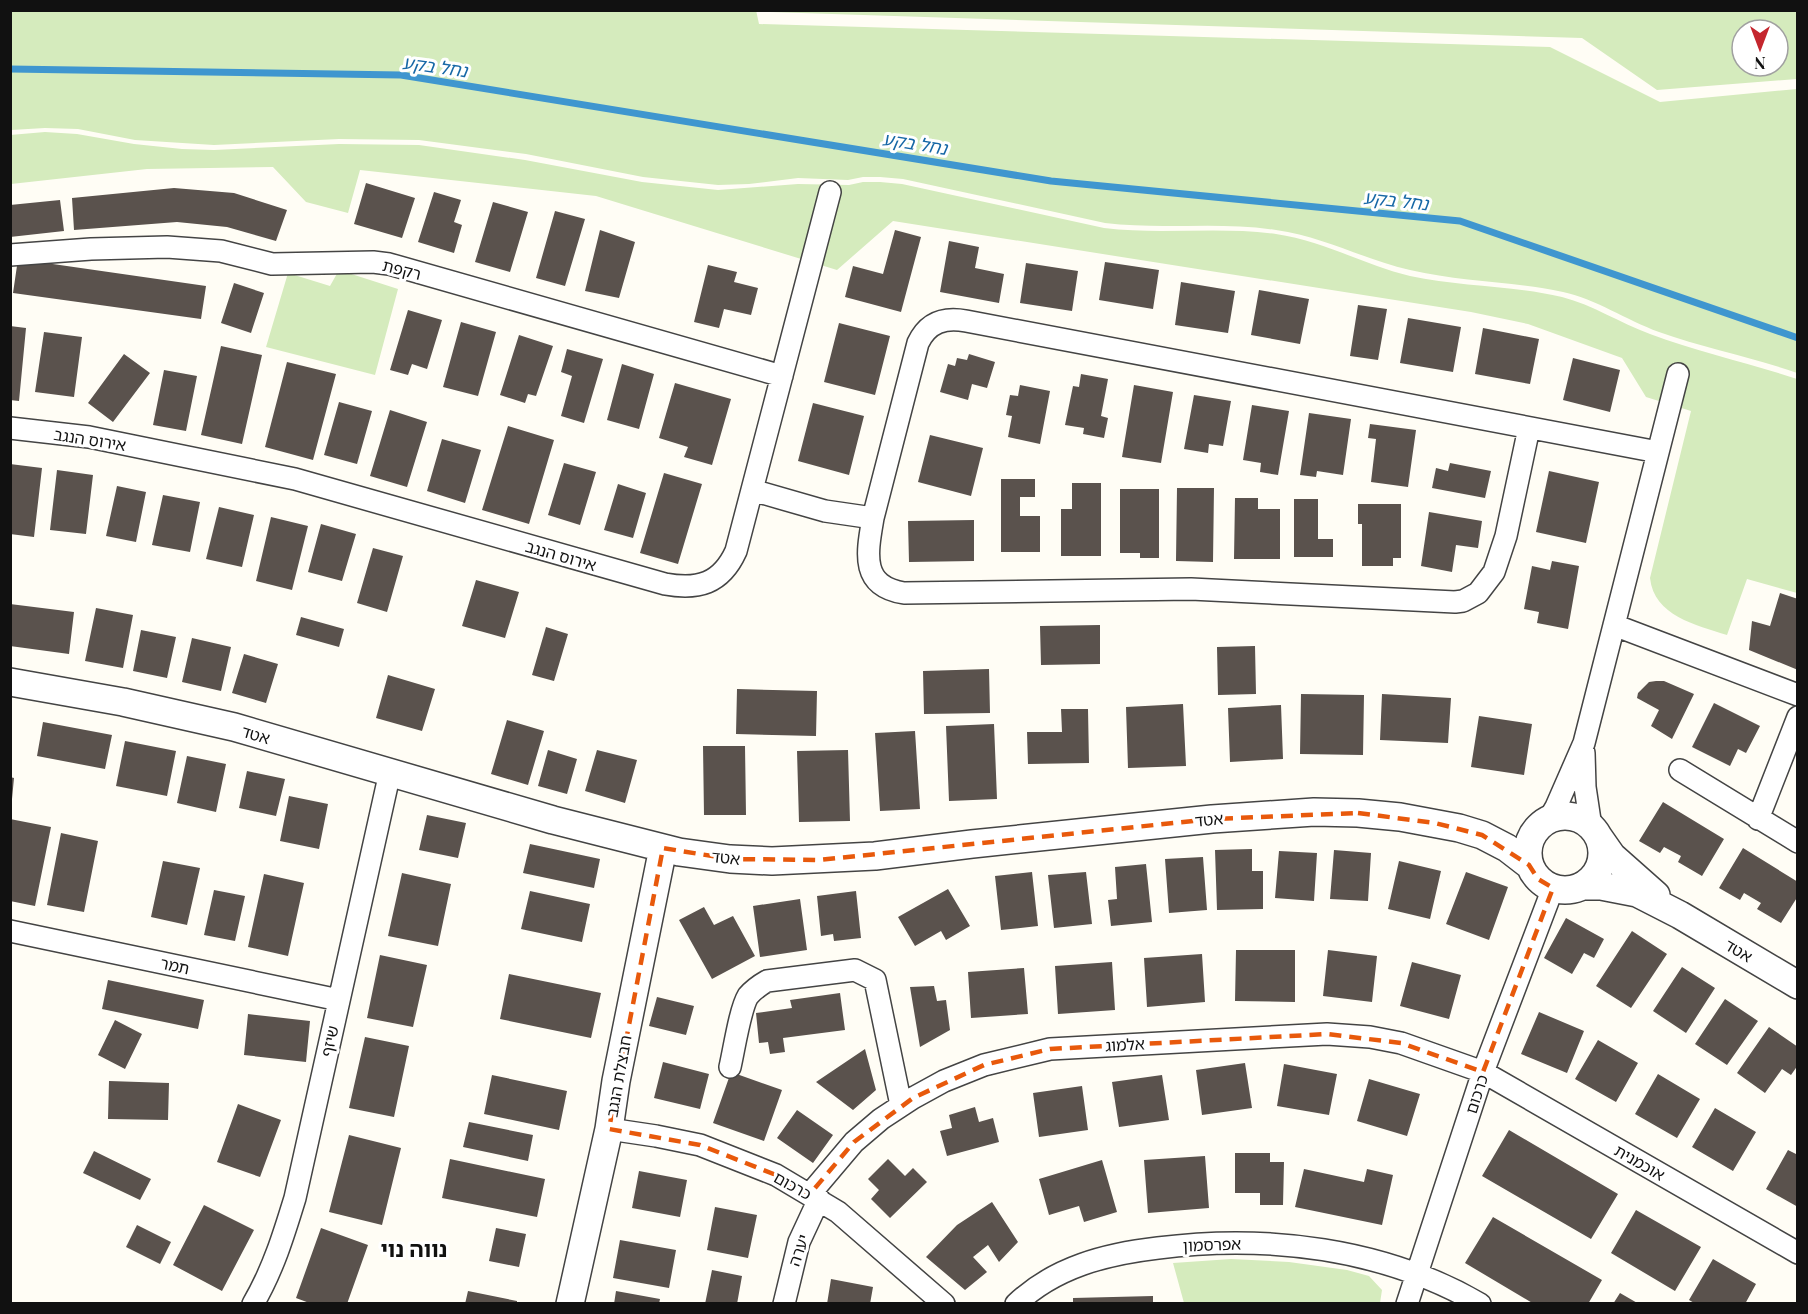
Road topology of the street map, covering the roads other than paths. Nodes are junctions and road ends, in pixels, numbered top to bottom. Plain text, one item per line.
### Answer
1 (830, 192) dead end
2 (10, 255) edge
3 (1678, 374) dead end
4 (782, 376) junction
5 (10, 428) edge
6 (1529, 428) junction
7 (1658, 452) junction
8 (752, 490) junction
9 (873, 518) junction
10 (1614, 625) junction
11 (10, 682) edge
12 (1797, 695) edge
13 (1797, 717) edge
14 (1584, 743) junction
15 (1680, 770) dead end
16 (390, 772) junction
17 (1758, 819) junction
18 (1540, 825) junction
19 (1459, 828) junction
20 (1594, 831) junction
21 (1797, 842) edge
22 (663, 848) junction
23 (1529, 865) junction
24 (1582, 886) junction
25 (1553, 888) junction
26 (1680, 915) junction
27 (10, 931) edge
28 (1797, 985) edge
29 (339, 999) junction
30 (730, 1067) dead end
31 (1483, 1072) junction
32 (901, 1105) junction
33 (609, 1129) junction
34 (814, 1197) junction
35 (1797, 1252) edge
36 (1417, 1274) junction
37 (253, 1304) edge
38 (570, 1304) edge
39 (784, 1304) edge
40 (944, 1304) edge
41 (1016, 1304) edge
42 (1407, 1304) edge
43 (1480, 1304) edge

1 - 4 street, אירוס הנגב
2 - 4 street, רקפת
3 - 7 street
4 - 8 street, אירוס הנגב
5 - 8 street, אירוס הנגב
6 - 7 street
6 - 9 street
6 - 9 street
7 - 10 street
8 - 9 street
10 - 12 street
10 - 14 street
11 - 16 street, אטד
13 - 17 street
14 - 18 street
14 - 20 street
15 - 17 street
16 - 22 street, אטד
16 - 29 street, שיזף
17 - 21 street
18 - 19 street, אטד
18 - 20 street
18 - 23 street
19 - 22 street, אטד
19 - 23 street, אטד
20 - 24 street
20 - 26 street, אטד
22 - 33 street, חבצלת הנגב
23 - 25 street
24 - 25 street
24 - 26 street, אטד
25 - 31 street, כרכום
26 - 28 street, אטד
27 - 29 street, תמר
29 - 37 street, שיזף
30 - 32 street
31 - 32 street, אלמוג
31 - 35 street, אוכמנית
31 - 36 street, כרכום
32 - 34 street, אלמוג
33 - 34 street, כרכום
33 - 38 street, חבצלת הנגב
34 - 39 street, יערה
34 - 40 street, כרכום
36 - 41 street, אפרסמון
36 - 42 street, כרכום
36 - 43 street, אפרסמון

